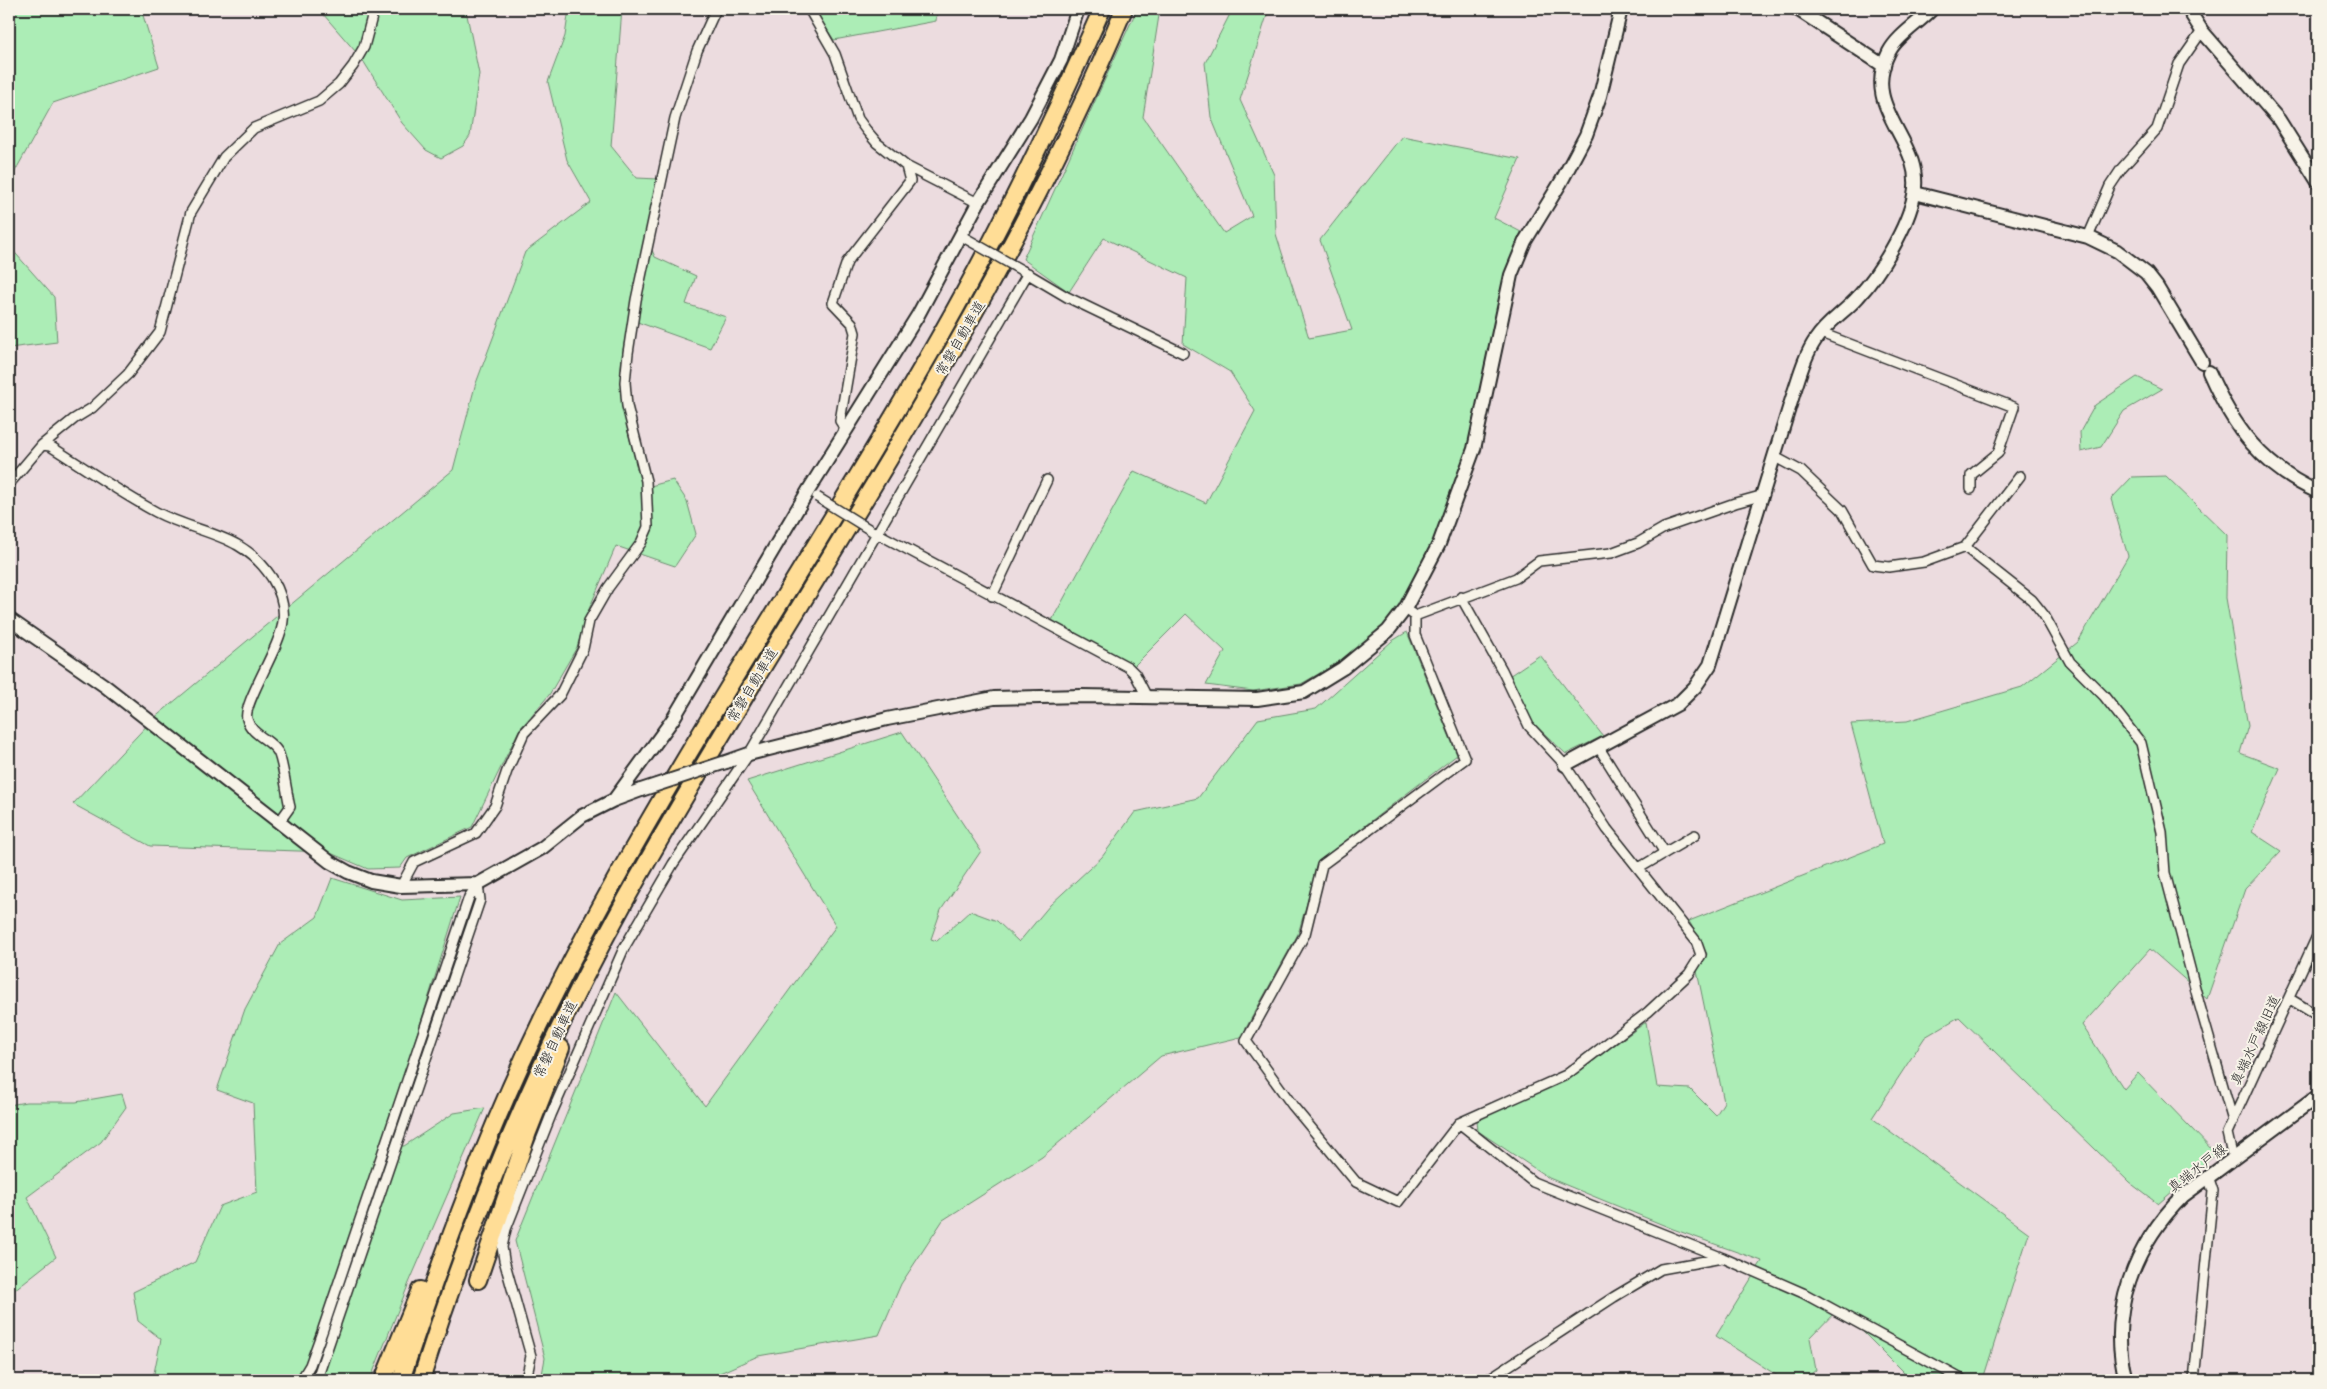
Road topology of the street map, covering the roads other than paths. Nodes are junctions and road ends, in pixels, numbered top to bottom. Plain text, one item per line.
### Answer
1 (374, 9) edge
2 (716, 9) edge
3 (809, 9) edge
4 (1078, 9) edge
5 (1102, 9) edge
6 (1621, 9) edge
7 (1797, 9) edge
8 (1932, 9) edge
9 (2188, 9) edge
10 (1123, 10) edge
11 (2202, 31) junction
12 (1884, 66) junction
13 (906, 166) junction
14 (2318, 182) edge
15 (1915, 193) junction
16 (978, 203) junction
17 (962, 237) junction
18 (2088, 237) junction
19 (1026, 272) junction
20 (1821, 332) junction
21 (1183, 353) dead end
22 (846, 430) junction
23 (42, 445) junction
24 (1775, 457) junction
25 (2020, 476) dead end
26 (1047, 480) dead end
27 (9, 484) edge
28 (1971, 489) dead end
29 (2318, 492) edge
30 (813, 494) junction
31 (1764, 496) junction
32 (875, 532) junction
33 (1965, 547) junction
34 (992, 596) junction
35 (1461, 597) junction
36 (1410, 613) junction
37 (9, 619) edge
38 (1147, 697) junction
39 (1599, 748) junction
40 (749, 754) junction
41 (1566, 765) junction
42 (614, 800) junction
43 (280, 822) junction
44 (1695, 835) dead end
45 (1665, 853) junction
46 (1639, 868) junction
47 (478, 884) junction
48 (402, 886) junction
49 (2318, 934) edge
50 (599, 950) junction
51 (2290, 999) junction
52 (2318, 1016) edge
53 (2318, 1096) edge
54 (2233, 1121) junction
55 (1459, 1123) junction
56 (2233, 1159) junction
57 (2208, 1176) junction
58 (460, 1206) junction
59 (1722, 1258) junction
60 (478, 1280) dead end
61 (301, 1380) edge
62 (315, 1380) edge
63 (383, 1380) edge
64 (401, 1380) edge
65 (421, 1380) edge
66 (526, 1380) edge
67 (1487, 1380) edge
68 (1963, 1380) edge
69 (2126, 1380) edge
70 (2194, 1380) edge

1 - 23 street
2 - 48 street
3 - 13 street
4 - 16 street
5 - 58 highway, 常磐自動車道
6 - 36 street
7 - 12 street
8 - 12 street
9 - 11 street
10 - 50 highway, 常磐自動車道
11 - 14 street
11 - 18 street
12 - 15 street
13 - 16 street
13 - 22 street
15 - 18 street
15 - 20 street
16 - 17 street
17 - 19 street, bridge
17 - 22 street
18 - 29 street
19 - 21 street
19 - 32 street
20 - 24 street
20 - 28 street
22 - 30 street
23 - 27 street
23 - 43 street
24 - 31 street
24 - 33 street
25 - 33 street
26 - 34 street
30 - 32 street, bridge
30 - 42 street
31 - 35 street
31 - 39 street
32 - 34 street
32 - 40 street
33 - 54 street
34 - 38 street
35 - 36 street
35 - 41 street
36 - 38 street
36 - 55 street
37 - 43 street
38 - 40 street
39 - 41 street
39 - 45 street
40 - 42 street, bridge
40 - 66 street
41 - 46 street
42 - 47 street
43 - 48 street
44 - 45 street
45 - 46 street
46 - 55 street
47 - 48 street
47 - 61 street
47 - 62 street
49 - 51 street, 真端水戸線旧道
50 - 60 highway
50 - 65 highway, 常磐自動車道
51 - 52 street
51 - 54 street, 真端水戸線旧道
53 - 56 street, 真端水戸線
54 - 56 street, 真端水戸線旧道
55 - 59 street
56 - 57 street, 真端水戸線
57 - 69 street, 真端水戸線
57 - 70 street
58 - 63 highway
58 - 64 highway, 常磐自動車道
59 - 67 street
59 - 68 street

